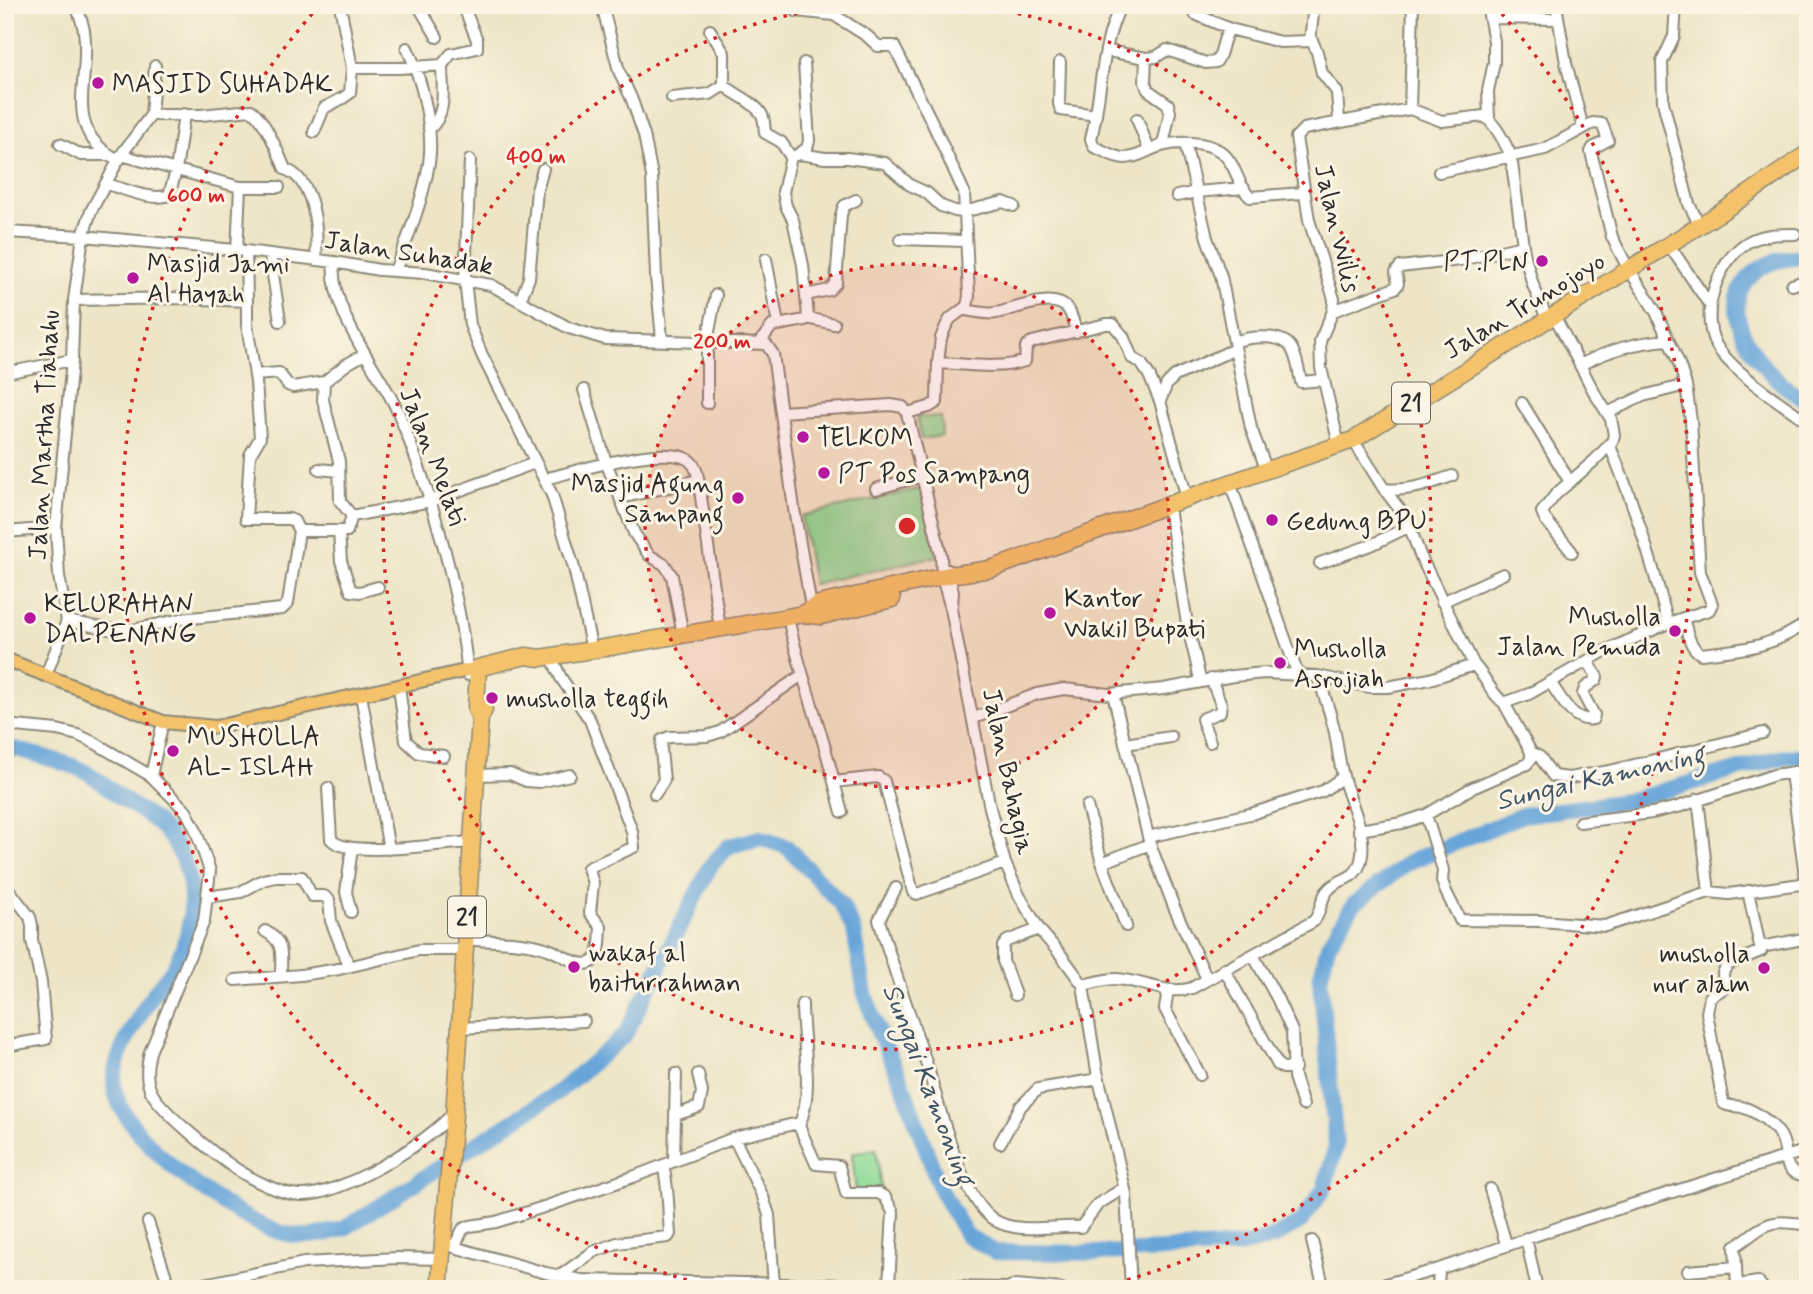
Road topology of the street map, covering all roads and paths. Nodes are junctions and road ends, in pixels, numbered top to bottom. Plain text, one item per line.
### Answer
1 (76, 5) edge
2 (340, 5) edge
3 (418, 5) edge
4 (463, 5) edge
5 (603, 5) edge
6 (1121, 5) edge
7 (1314, 5) edge
8 (1413, 5) edge
9 (1487, 5) edge
10 (1556, 5) edge
11 (1676, 5) edge
12 (796, 11) dead end
13 (1195, 14) dead end
14 (1490, 18) junction
15 (1558, 19) junction
16 (1230, 29) junction
17 (710, 30) dead end
18 (437, 37) dead end
19 (1311, 38) junction
20 (407, 48) dead end
21 (1108, 51) junction
22 (1146, 58) junction
23 (1060, 62) dead end
24 (804, 63) dead end
25 (442, 65) junction
26 (155, 66) dead end
27 (417, 67) junction
28 (352, 68) junction
29 (724, 85) junction
30 (673, 98) dead end
31 (1410, 109) junction
32 (184, 114) junction
33 (151, 115) junction
34 (1096, 115) junction
35 (1137, 119) dead end
36 (1489, 119) junction
37 (1339, 121) junction
38 (1583, 128) junction
39 (429, 129) junction
40 (314, 132) dead end
41 (1185, 142) junction
42 (60, 144) dead end
43 (1163, 145) junction
44 (1149, 150) junction
45 (1808, 153) edge
46 (796, 155) junction
47 (1511, 156) junction
48 (116, 157) junction
49 (470, 160) dead end
50 (543, 169) dead end
51 (176, 171) junction
52 (1439, 172) dead end
53 (106, 184) junction
54 (240, 187) junction
55 (279, 187) dead end
56 (1244, 188) junction
57 (1196, 192) junction
58 (1303, 193) junction
59 (1177, 196) dead end
60 (856, 200) dead end
61 (1014, 206) dead end
62 (963, 212) junction
63 (1700, 226) junction
64 (5, 232) edge
65 (1795, 234) dead end
66 (83, 236) junction
67 (900, 239) dead end
68 (965, 241) junction
69 (1669, 245) junction
70 (1522, 246) junction
71 (241, 251) junction
72 (270, 255) junction
73 (766, 259) dead end
74 (316, 260) junction
75 (334, 262) junction
76 (1629, 270) junction
77 (395, 271) junction
78 (1808, 280) edge
79 (465, 281) junction
80 (1792, 285) dead end
81 (716, 295) dead end
82 (806, 295) junction
83 (74, 300) junction
84 (247, 301) junction
85 (520, 301) junction
86 (1709, 304) junction
87 (964, 310) junction
88 (1333, 311) junction
89 (807, 318) junction
90 (1552, 319) junction
91 (280, 321) dead end
92 (778, 324) junction
93 (834, 324) dead end
94 (1076, 332) junction
95 (662, 339) junction
96 (1668, 340) junction
97 (707, 342) junction
98 (760, 342) junction
99 (1234, 345) junction
100 (365, 354) junction
101 (72, 360) junction
102 (938, 363) junction
103 (1580, 365) junction
104 (5, 373) edge
105 (255, 375) junction
106 (1323, 380) junction
107 (324, 382) junction
108 (1686, 385) junction
109 (584, 390) dead end
110 (1160, 401) junction
111 (707, 403) dead end
112 (1522, 403) dead end
113 (781, 412) junction
114 (907, 413) junction
115 (1607, 413) junction
116 (1808, 422) edge
117 (1346, 443) junction
118 (1609, 444) junction
119 (606, 462) junction
120 (535, 463) junction
121 (319, 469) dead end
122 (339, 471) junction
123 (1267, 471) junction
124 (922, 476) junction
125 (1452, 476) dead end
126 (545, 479) junction
127 (698, 480) junction
128 (1570, 482) junction
129 (1230, 483) junction
130 (876, 489) dead end
131 (1384, 489) junction
132 (621, 498) junction
133 (1187, 498) junction
134 (431, 502) junction
135 (1168, 504) junction
136 (352, 516) junction
137 (1410, 526) junction
138 (56, 528) junction
139 (5, 531) edge
140 (299, 531) junction
141 (339, 532) junction
142 (1572, 552) dead end
143 (1320, 563) dead end
144 (1503, 574) dead end
145 (947, 581) junction
146 (378, 587) dead end
147 (1443, 602) junction
148 (803, 613) junction
149 (1683, 618) junction
150 (67, 621) junction
151 (1808, 622) edge
152 (1668, 623) junction
153 (720, 629) junction
154 (683, 635) junction
155 (592, 650) junction
156 (546, 657) junction
157 (5, 659) edge
158 (1588, 661) junction
159 (1474, 665) junction
160 (475, 673) junction
161 (46, 675) junction
162 (802, 675) junction
163 (1298, 675) junction
164 (1318, 676) junction
165 (1205, 680) junction
166 (1550, 682) junction
167 (399, 686) junction
168 (1111, 694) junction
169 (362, 695) junction
170 (1504, 703) junction
171 (974, 718) junction
172 (163, 722) junction
173 (5, 725) edge
174 (1763, 733) dead end
175 (1171, 737) dead end
176 (1210, 742) dead end
177 (1125, 744) junction
178 (1531, 752) junction
179 (444, 756) dead end
180 (1808, 770) edge
181 (1791, 773) junction
182 (476, 775) junction
183 (570, 775) dead end
184 (151, 776) junction
185 (1343, 777) junction
186 (834, 782) junction
187 (328, 788) dead end
188 (654, 794) dead end
189 (1698, 800) junction
190 (1087, 806) dead end
191 (842, 812) dead end
192 (1426, 815) junction
193 (1580, 822) dead end
194 (1359, 830) junction
195 (1149, 841) junction
196 (472, 842) junction
197 (352, 848) junction
198 (389, 849) junction
199 (1005, 863) junction
200 (1102, 863) junction
201 (1807, 883) edge
202 (6, 886) edge
203 (896, 888) dead end
204 (1748, 891) junction
205 (1709, 892) junction
206 (207, 897) junction
207 (351, 912) dead end
208 (1126, 926) dead end
209 (1039, 929) junction
210 (265, 931) dead end
211 (1808, 938) edge
212 (465, 945) junction
213 (1761, 947) junction
214 (1253, 955) junction
215 (349, 966) junction
216 (1224, 969) junction
217 (281, 975) junction
218 (1207, 979) junction
219 (235, 980) dead end
220 (1083, 985) junction
221 (1168, 990) junction
222 (1015, 995) dead end
223 (802, 1004) dead end
224 (584, 1021) dead end
225 (460, 1028) junction
226 (59, 1038) dead end
227 (46, 1039) junction
228 (5, 1046) edge
229 (1295, 1068) junction
230 (676, 1074) dead end
231 (698, 1074) dead end
232 (1200, 1075) dead end
233 (1099, 1079) junction
234 (1303, 1105) dead end
235 (454, 1114) junction
236 (675, 1115) junction
237 (799, 1126) junction
238 (5, 1133) edge
239 (734, 1138) junction
240 (1000, 1143) dead end
241 (1808, 1150) edge
242 (1785, 1158) junction
243 (668, 1163) junction
244 (7, 1173) dead end
245 (1808, 1175) edge
246 (1124, 1188) junction
247 (1490, 1189) dead end
248 (148, 1222) dead end
249 (1808, 1225) edge
250 (1526, 1238) junction
251 (1312, 1241) dead end
252 (1506, 1244) junction
253 (447, 1248) junction
254 (1736, 1267) junction
255 (1439, 1269) junction
256 (1688, 1271) dead end
257 (560, 1276) junction
258 (581, 1284) edge
259 (1130, 1284) edge
260 (774, 1286) junction
261 (889, 1286) junction
262 (945, 1287) edge
263 (1737, 1287) edge
264 (170, 1289) edge
265 (181, 1289) edge
266 (439, 1289) edge
267 (1007, 1289) edge
268 (1062, 1289) edge
269 (1324, 1289) edge
270 (1368, 1289) edge
271 (1438, 1289) edge
272 (1537, 1289) edge
273 (1764, 1289) edge

1 - 48 street
2 - 28 street
3 - 18 street
4 - 25 street
5 - 95 street
6 - 21 street
7 - 19 street
8 - 31 street
9 - 14 street
10 - 15 street
11 - 63 street
12 - 62 street
13 - 16 street
14 - 15 street
14 - 36 street
15 - 38 street
16 - 19 street
16 - 22 street
17 - 29 street
19 - 37 street
20 - 27 street
21 - 22 street
21 - 34 street
22 - 43 street
23 - 34 street
24 - 46 street
25 - 27 street
25 - 39 street
26 - 33 street
27 - 28 street
27 - 39 street
28 - 40 street
29 - 30 street
29 - 46 street
31 - 36 street
31 - 37 street, Jalan Wilis
32 - 33 street
32 - 51 street
32 - 74 street
33 - 48 street, Jalan Martha Tiahahu
34 - 44 street
35 - 44 street
36 - 47 street
37 - 58 street, Jalan Wilis
38 - 47 street
38 - 76 street
39 - 77 street
41 - 43 street
41 - 56 street
41 - 57 street
42 - 48 street
43 - 44 street
45 - 63 highway, Jalan Trunojoyo / 21
46 - 62 street
46 - 82 street
47 - 52 street
47 - 70 street
48 - 51 street
48 - 53 street, Jalan Martha Tiahahu
49 - 79 street
50 - 85 street
51 - 53 street
51 - 54 street
53 - 66 street, Jalan Martha Tiahahu
54 - 55 street
54 - 71 street
56 - 57 street
56 - 58 street
57 - 59 street
57 - 99 street
58 - 88 street, Jalan Wilis
60 - 82 street
61 - 62 street
62 - 68 street
63 - 69 highway, Jalan Trunojoyo / 21
64 - 66 street, Jalan Suhadak
65 - 86 street
66 - 71 street, Jalan Suhadak
66 - 83 street, Jalan Martha Tiahahu
67 - 68 street
68 - 87 street
69 - 76 highway, Jalan Trunojoyo / 21
69 - 86 street
70 - 88 street
70 - 90 street
71 - 72 street, Jalan Suhadak
71 - 84 street
72 - 74 street, Jalan Suhadak
72 - 91 street
73 - 92 street
74 - 75 street, Jalan Suhadak
75 - 77 street, Jalan Suhadak
75 - 100 street, Jalan Melati
76 - 90 highway, Jalan Trunojoyo / 21
76 - 96 street
77 - 79 street, Jalan Suhadak
78 - 80 street
79 - 85 street, Jalan Suhadak
79 - 120 street
81 - 97 street
82 - 89 street
83 - 84 street
83 - 101 street, Jalan Martha Tiahahu
84 - 105 street
85 - 95 street, Jalan Suhadak
86 - 116 street
87 - 94 street
87 - 102 street
88 - 106 street, Jalan Wilis
89 - 92 street
89 - 93 street
90 - 103 street
90 - 117 highway, Jalan Trunojoyo / 21
92 - 98 street
94 - 102 street
94 - 110 street
95 - 97 street, Jalan Suhadak
96 - 103 street
96 - 108 street
97 - 98 street, Jalan Suhadak
97 - 111 street
98 - 113 street
99 - 106 street
99 - 110 street
99 - 123 street
100 - 107 street
100 - 134 street, Jalan Melati
101 - 104 street
101 - 138 street, Jalan Martha Tiahahu
102 - 114 street
103 - 115 street
105 - 107 street
105 - 140 street
106 - 117 street, Jalan Wilis
107 - 122 street
108 - 115 street
108 - 149 street
109 - 119 street
110 - 133 street
112 - 128 street
113 - 114 street
113 - 148 street
114 - 124 street, Jalan Bahagia
115 - 118 street
117 - 123 highway, Jalan Trunojoyo / 21
117 - 131 street, Jalan Wilis
118 - 128 street
118 - 152 street
119 - 126 street
119 - 127 street
119 - 132 street
120 - 126 street
120 - 134 street
121 - 122 street
122 - 136 street
123 - 129 highway, Jalan Trunojoyo / 21
124 - 130 street
124 - 145 street, Jalan Bahagia
125 - 131 street
126 - 155 street
127 - 132 street
127 - 153 street
128 - 142 street
129 - 133 highway, Jalan Trunojoyo / 21
129 - 163 street
131 - 137 street, Jalan Wilis
132 - 154 street
133 - 135 highway, Jalan Trunojoyo / 21
134 - 136 street
134 - 160 street, Jalan Melati
135 - 145 highway, Jalan Trunojoyo / 21
135 - 165 street
136 - 141 street
137 - 143 street
137 - 147 street, Jalan Wilis
138 - 139 street
138 - 150 street, Jalan Martha Tiahahu
140 - 141 street
140 - 150 street
141 - 146 street
144 - 147 street
145 - 148 highway, 21
145 - 171 street, Jalan Bahagia
147 - 159 street, Jalan Wilis
148 - 153 highway, 21
148 - 162 street
149 - 151 street
149 - 152 street
150 - 161 street
152 - 158 street
153 - 154 highway, 21
154 - 155 highway, 21
155 - 156 highway, 21
156 - 160 highway, 21
156 - 212 street
157 - 161 main road
158 - 166 street
158 - 166 street
159 - 164 street
159 - 170 street, Jalan Wilis
160 - 167 main road
160 - 182 highway, 21
161 - 172 main road
162 - 186 street
162 - 188 street
163 - 164 street
163 - 165 street
164 - 185 street
165 - 168 street
165 - 176 street
166 - 170 street
167 - 169 main road
167 - 179 street
168 - 171 street
168 - 177 street
169 - 172 main road
169 - 198 street
170 - 178 street, Jalan Wilis
171 - 199 street, Jalan Bahagia
172 - 184 street
173 - 184 street
174 - 178 street, Jalan Wilis
175 - 177 street
177 - 195 street
178 - 192 street
180 - 181 street
181 - 189 street
181 - 201 street
182 - 183 street
182 - 196 highway, 21
184 - 206 street
185 - 194 street
185 - 195 street
186 - 191 street
186 - 199 street
187 - 197 street
189 - 193 street
189 - 205 street
190 - 200 street
192 - 194 street
192 - 205 street
194 - 214 street
195 - 200 street
195 - 218 street
196 - 198 street
196 - 212 highway, 21
197 - 198 street
197 - 207 street
199 - 209 street, Jalan Bahagia
200 - 208 street
201 - 204 street
202 - 227 street
203 - 246 street
204 - 205 street
204 - 213 street
206 - 215 street
206 - 235 street
209 - 220 street, Jalan Bahagia
209 - 222 street
210 - 217 street
211 - 213 street
212 - 215 street
212 - 225 highway, 21
213 - 242 street
214 - 216 street
214 - 229 street
215 - 217 street
216 - 218 street
216 - 229 street
217 - 219 street
218 - 221 street
220 - 221 street
220 - 233 street, Jalan Bahagia
221 - 232 street
223 - 237 street
224 - 225 street
225 - 235 highway, 21
226 - 227 street
227 - 228 street
229 - 234 street
230 - 236 street
231 - 236 street
233 - 240 street
233 - 246 street, Jalan Bahagia
235 - 253 highway, 21
236 - 243 street
237 - 239 street
237 - 261 street
238 - 244 street
239 - 243 street
239 - 260 street
241 - 242 street
242 - 245 street
242 - 250 street
243 - 253 street
243 - 257 street
246 - 259 street, Jalan Bahagia
247 - 252 street
248 - 264 street
249 - 254 street
250 - 252 street
250 - 272 street
251 - 269 street
252 - 255 street
253 - 257 street
253 - 265 street
253 - 266 highway, 21
254 - 256 street
254 - 263 street
255 - 270 street
255 - 271 street
257 - 258 street
258 - 260 street
260 - 261 street
261 - 262 street
262 - 267 street
263 - 273 street
267 - 268 street

